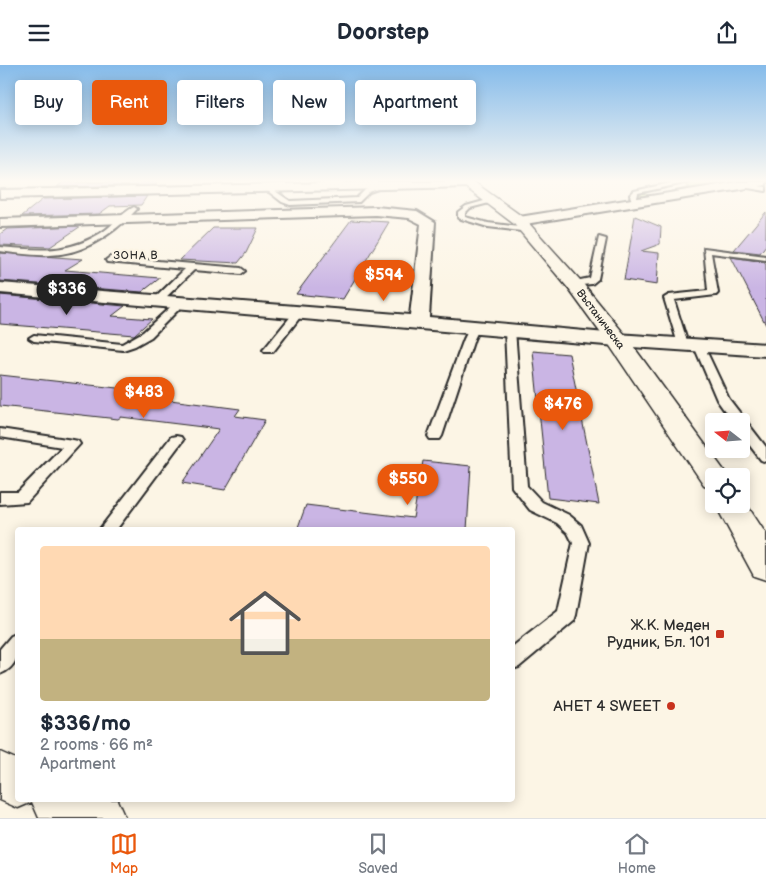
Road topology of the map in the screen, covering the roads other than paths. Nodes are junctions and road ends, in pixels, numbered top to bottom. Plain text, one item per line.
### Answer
1 (84, 217) edge
2 (124, 217) edge
3 (419, 217) edge
4 (462, 217) edge
5 (513, 217) edge
6 (565, 217) edge
7 (0, 223) edge
8 (523, 225) junction
9 (602, 239) dead end
10 (0, 249) edge
11 (52, 253) junction
12 (0, 258) edge
13 (766, 258) edge
14 (110, 260) dead end
15 (192, 267) junction
16 (241, 271) dead end
17 (574, 284) junction
18 (2, 289) edge
19 (158, 300) junction
20 (180, 303) junction
21 (299, 312) junction
22 (419, 322) junction
23 (475, 327) junction
24 (510, 330) junction
25 (34, 338) dead end
26 (617, 340) junction
27 (691, 345) junction
28 (269, 350) dead end
29 (766, 350) edge
30 (733, 413) edge
31 (0, 433) edge
32 (435, 436) dead end
33 (750, 436) edge
34 (176, 440) dead end
35 (766, 457) edge
36 (707, 468) edge
37 (0, 499) edge
38 (748, 520) edge
39 (109, 527) edge
40 (766, 566) edge
41 (15, 646) edge
42 (515, 658) edge
43 (0, 664) edge
44 (0, 776) edge
45 (15, 783) edge
46 (45, 802) edge
47 (60, 802) edge
48 (38, 818) edge
49 (100, 818) edge

1 - 7 street
2 - 11 lane
3 - 22 street
4 - 8 lane
5 - 8 main road, Въстаническа
6 - 8 street
8 - 17 main road, Въстаническа
9 - 17 lane
10 - 11 lane
11 - 12 lane
13 - 27 lane
14 - 15 lane
15 - 16 lane
15 - 19 lane
17 - 26 main road, Въстаническа
18 - 19 street
19 - 20 street
20 - 21 street
20 - 25 lane
21 - 22 street
21 - 28 lane
22 - 23 street
23 - 24 street
23 - 32 lane
24 - 26 street
24 - 42 lane
26 - 27 street
26 - 36 main road, Въстаническа
27 - 29 street
27 - 30 lane
31 - 37 lane
33 - 35 lane
34 - 39 lane
38 - 40 main road
41 - 43 lane
44 - 45 main road
46 - 48 lane
47 - 49 main road

